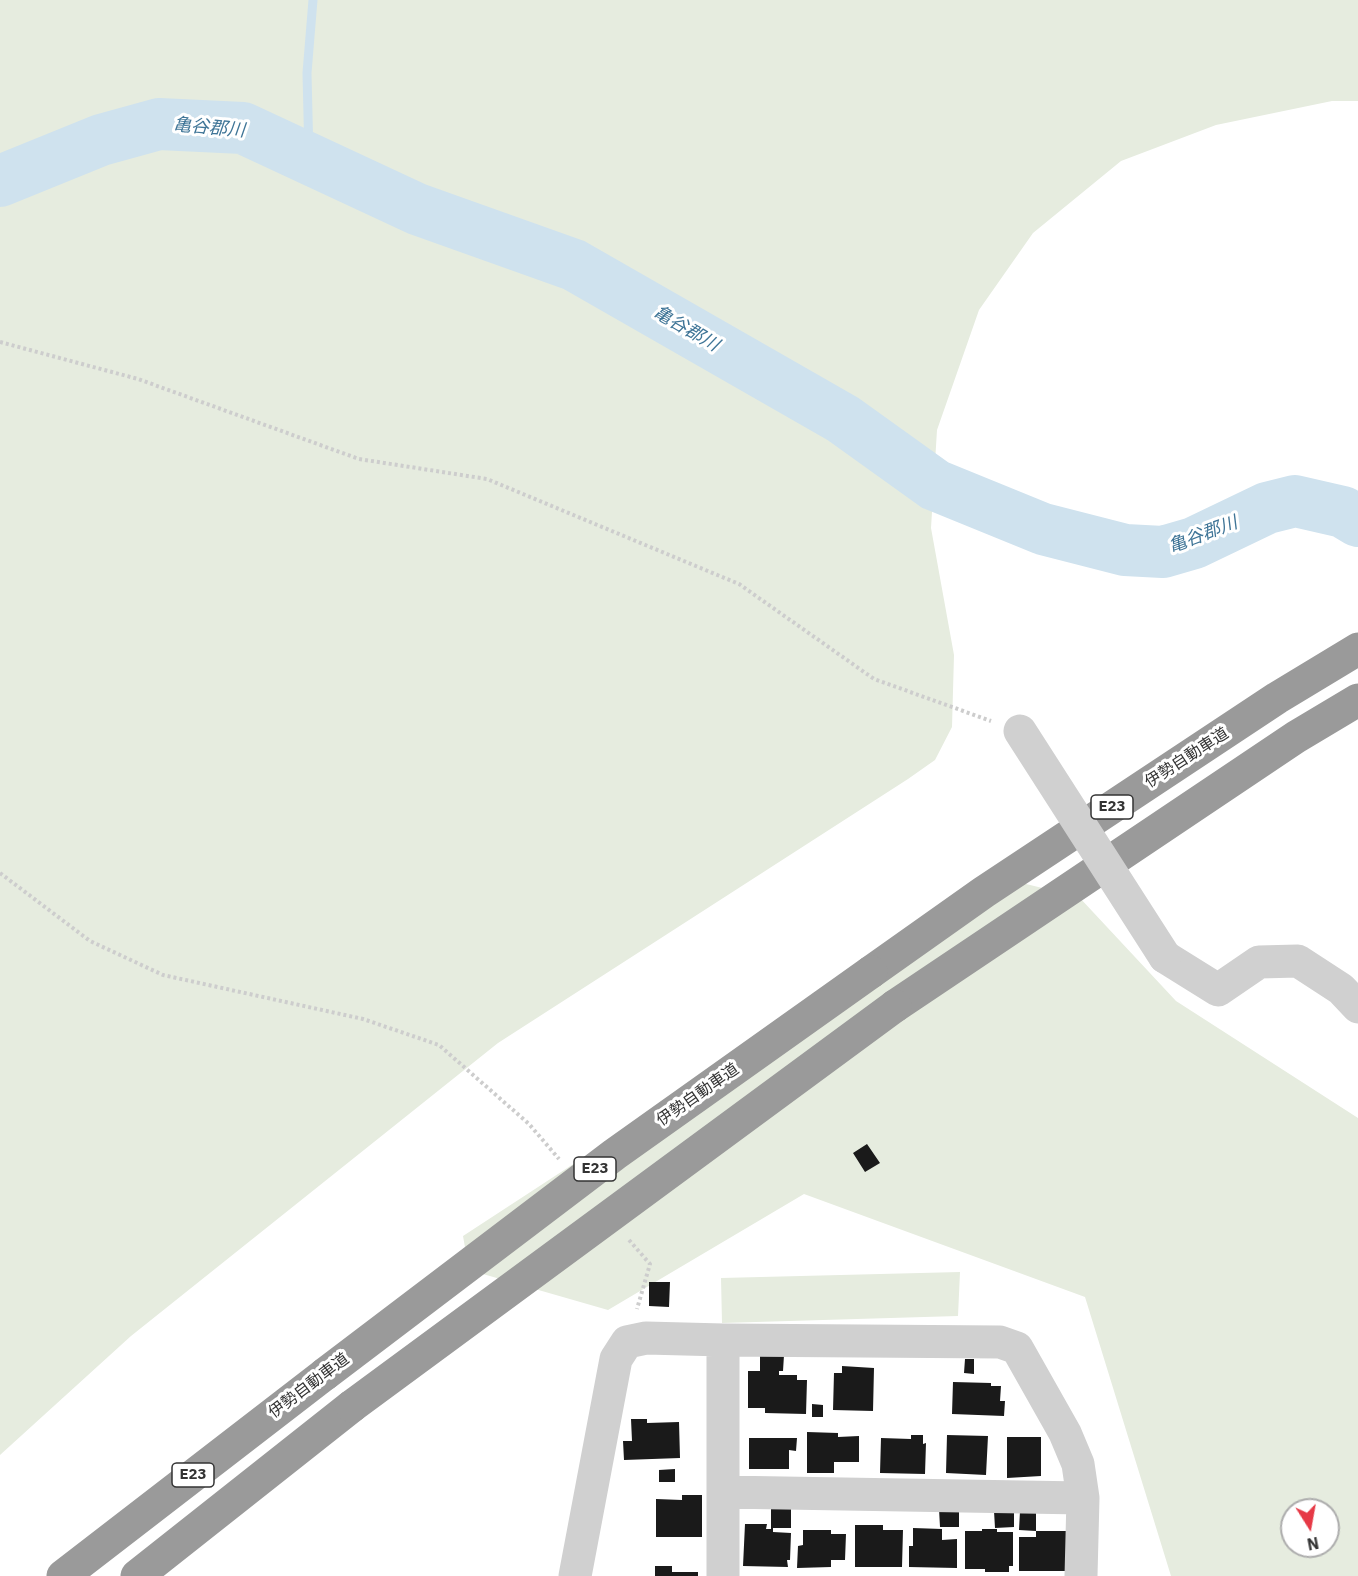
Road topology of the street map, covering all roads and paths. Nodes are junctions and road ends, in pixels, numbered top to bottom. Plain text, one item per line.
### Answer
1 (0, 342) edge
2 (1358, 649) edge
3 (1358, 700) edge
4 (1020, 731) joint
5 (0, 873) edge
6 (1358, 1007) edge
7 (559, 1159) dead end
8 (627, 1238) dead end
9 (723, 1340) junction
10 (627, 1342) junction
11 (724, 1492) junction
12 (1083, 1498) junction
13 (63, 1576) edge
14 (137, 1576) edge
15 (575, 1576) edge
16 (723, 1576) edge
17 (1081, 1576) edge

1 - 4 path
2 - 13 highway, 伊勢自動車道 / E23, bridge
3 - 14 highway, E23, bridge
4 - 6 street, bridge
5 - 7 path
8 - 10 path
9 - 10 street
9 - 11 street
9 - 12 street
10 - 15 street
11 - 12 street
11 - 16 street
12 - 17 street

